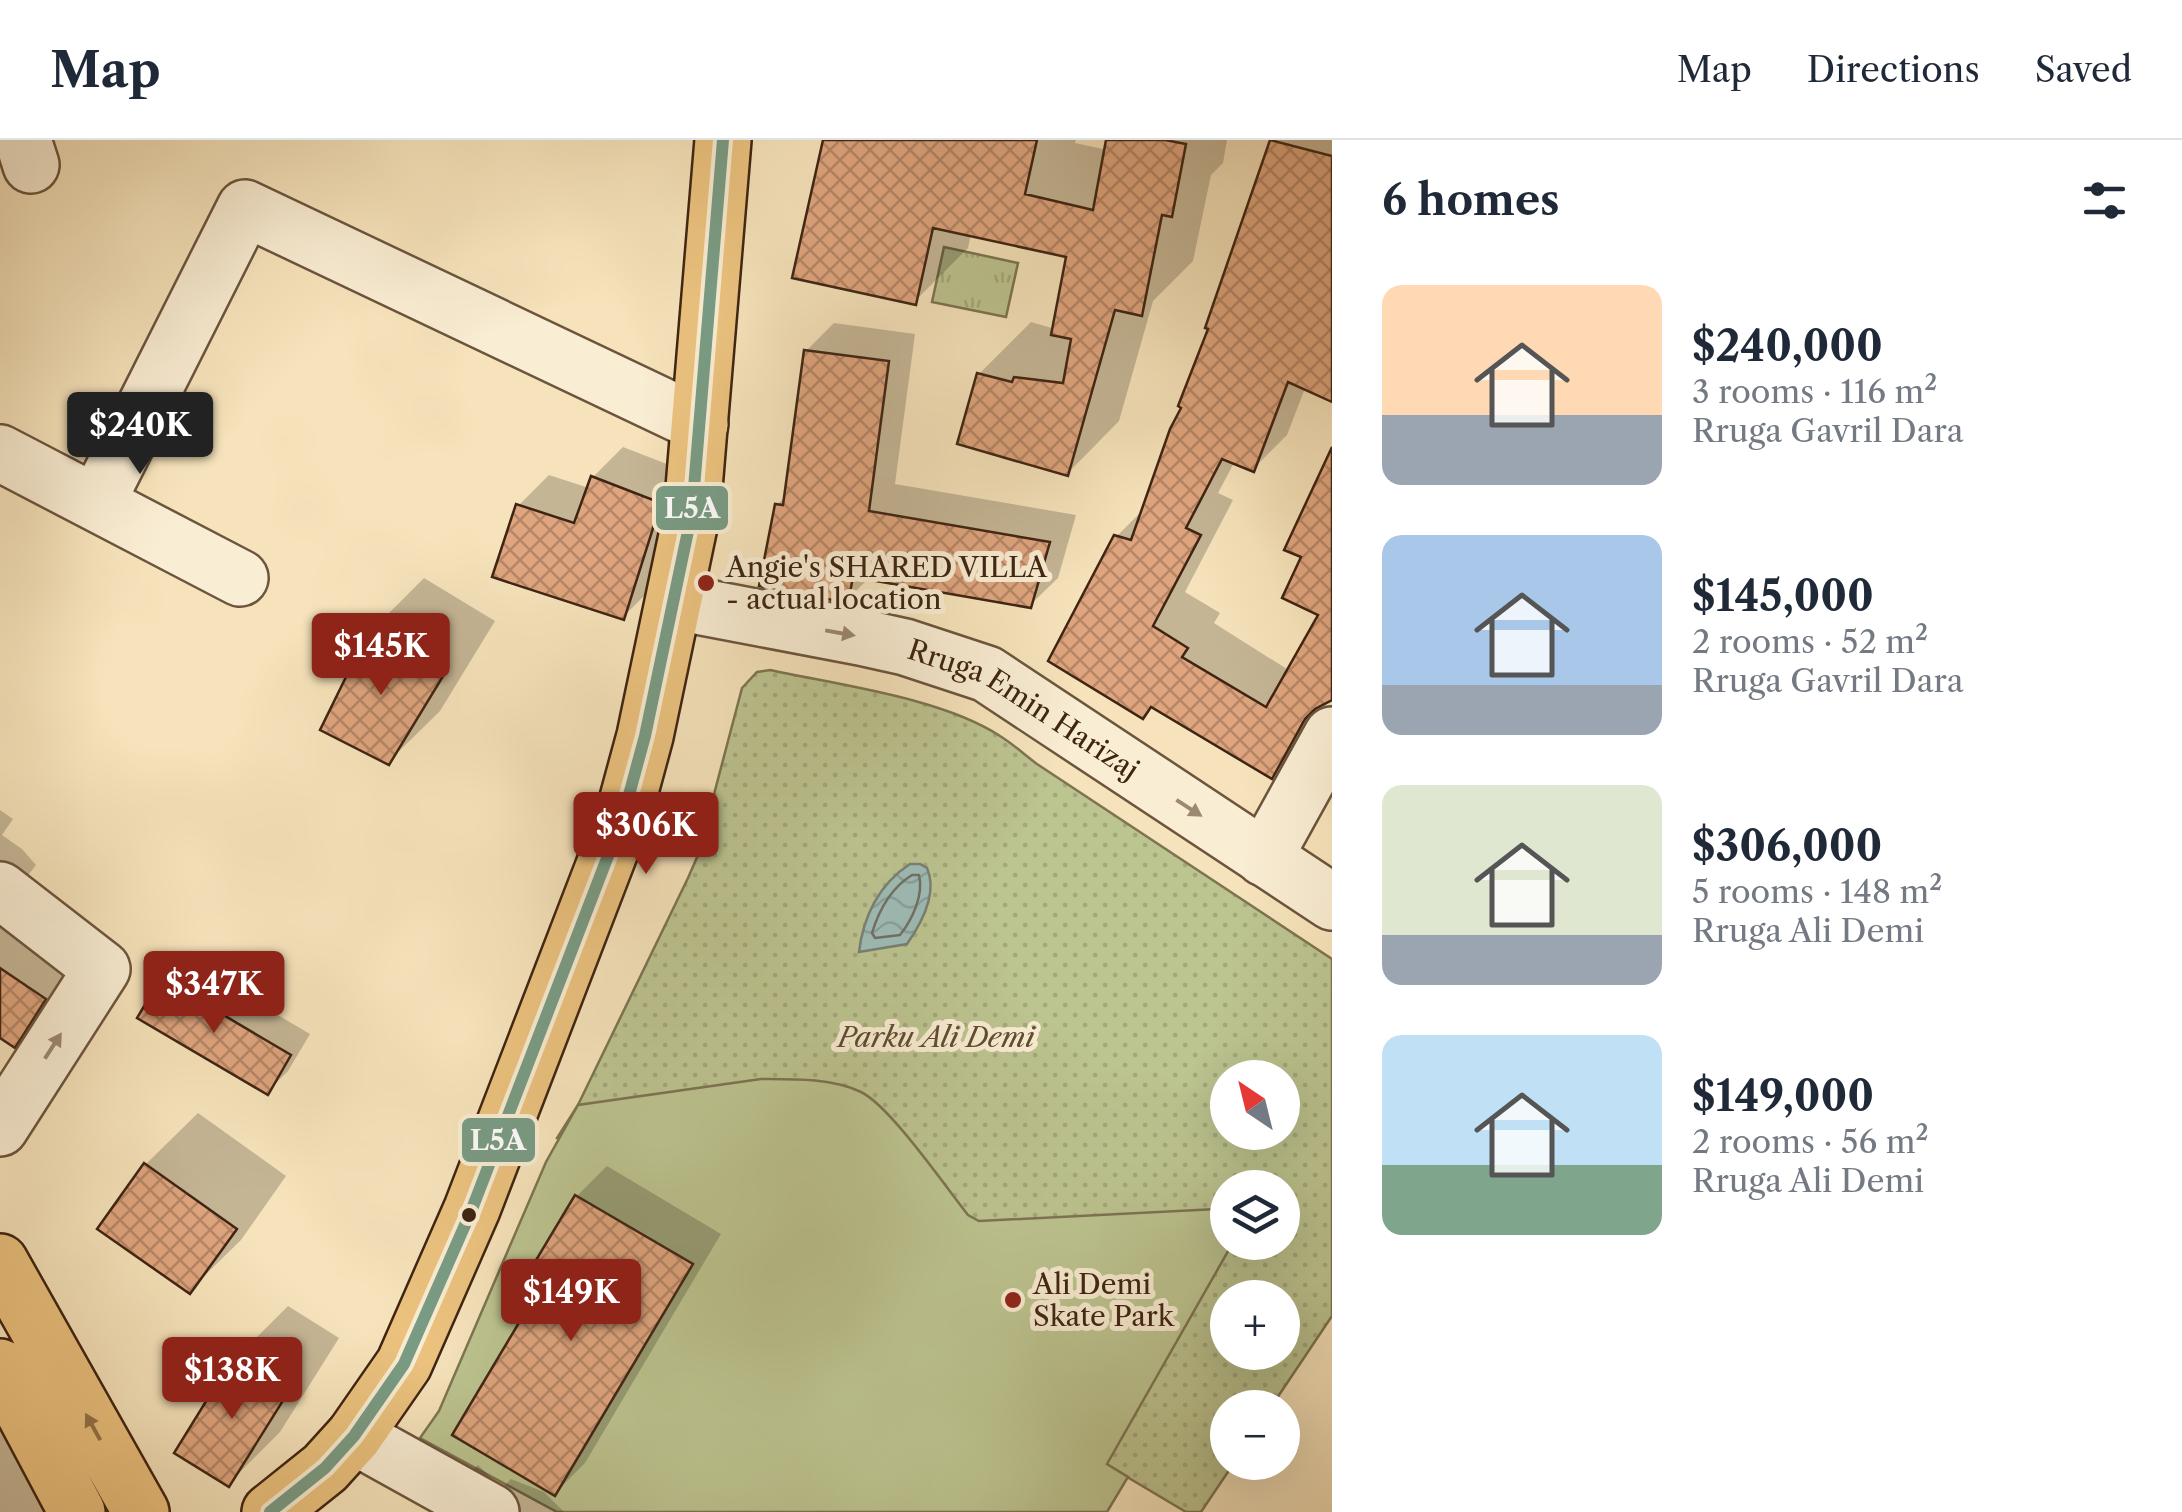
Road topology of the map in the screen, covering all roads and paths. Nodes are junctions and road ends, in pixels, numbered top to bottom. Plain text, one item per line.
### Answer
1 (723, 140) edge
2 (700, 424) junction
3 (0, 453) edge
4 (97, 502) junction
5 (240, 578) dead end
6 (676, 602) junction
7 (1332, 734) edge
8 (1264, 858) junction
9 (0, 890) edge
10 (1332, 902) edge
11 (0, 1128) edge
12 (0, 1262) edge
13 (0, 1367) edge
14 (354, 1436) junction
15 (76, 1512) edge
16 (140, 1512) edge
17 (270, 1512) edge
18 (491, 1512) edge

1 - 2 main road
2 - 4 street
2 - 6 main road
3 - 4 street
4 - 5 street
6 -> 8 street, Rruga Emin Harizaj
6 - 14 main road
7 - 8 street
8 - 10 street, Rruga Emin Harizaj
11 -> 9 street
16 -> 12 main road
13 - 15 main road
14 - 17 main road
14 - 18 street

